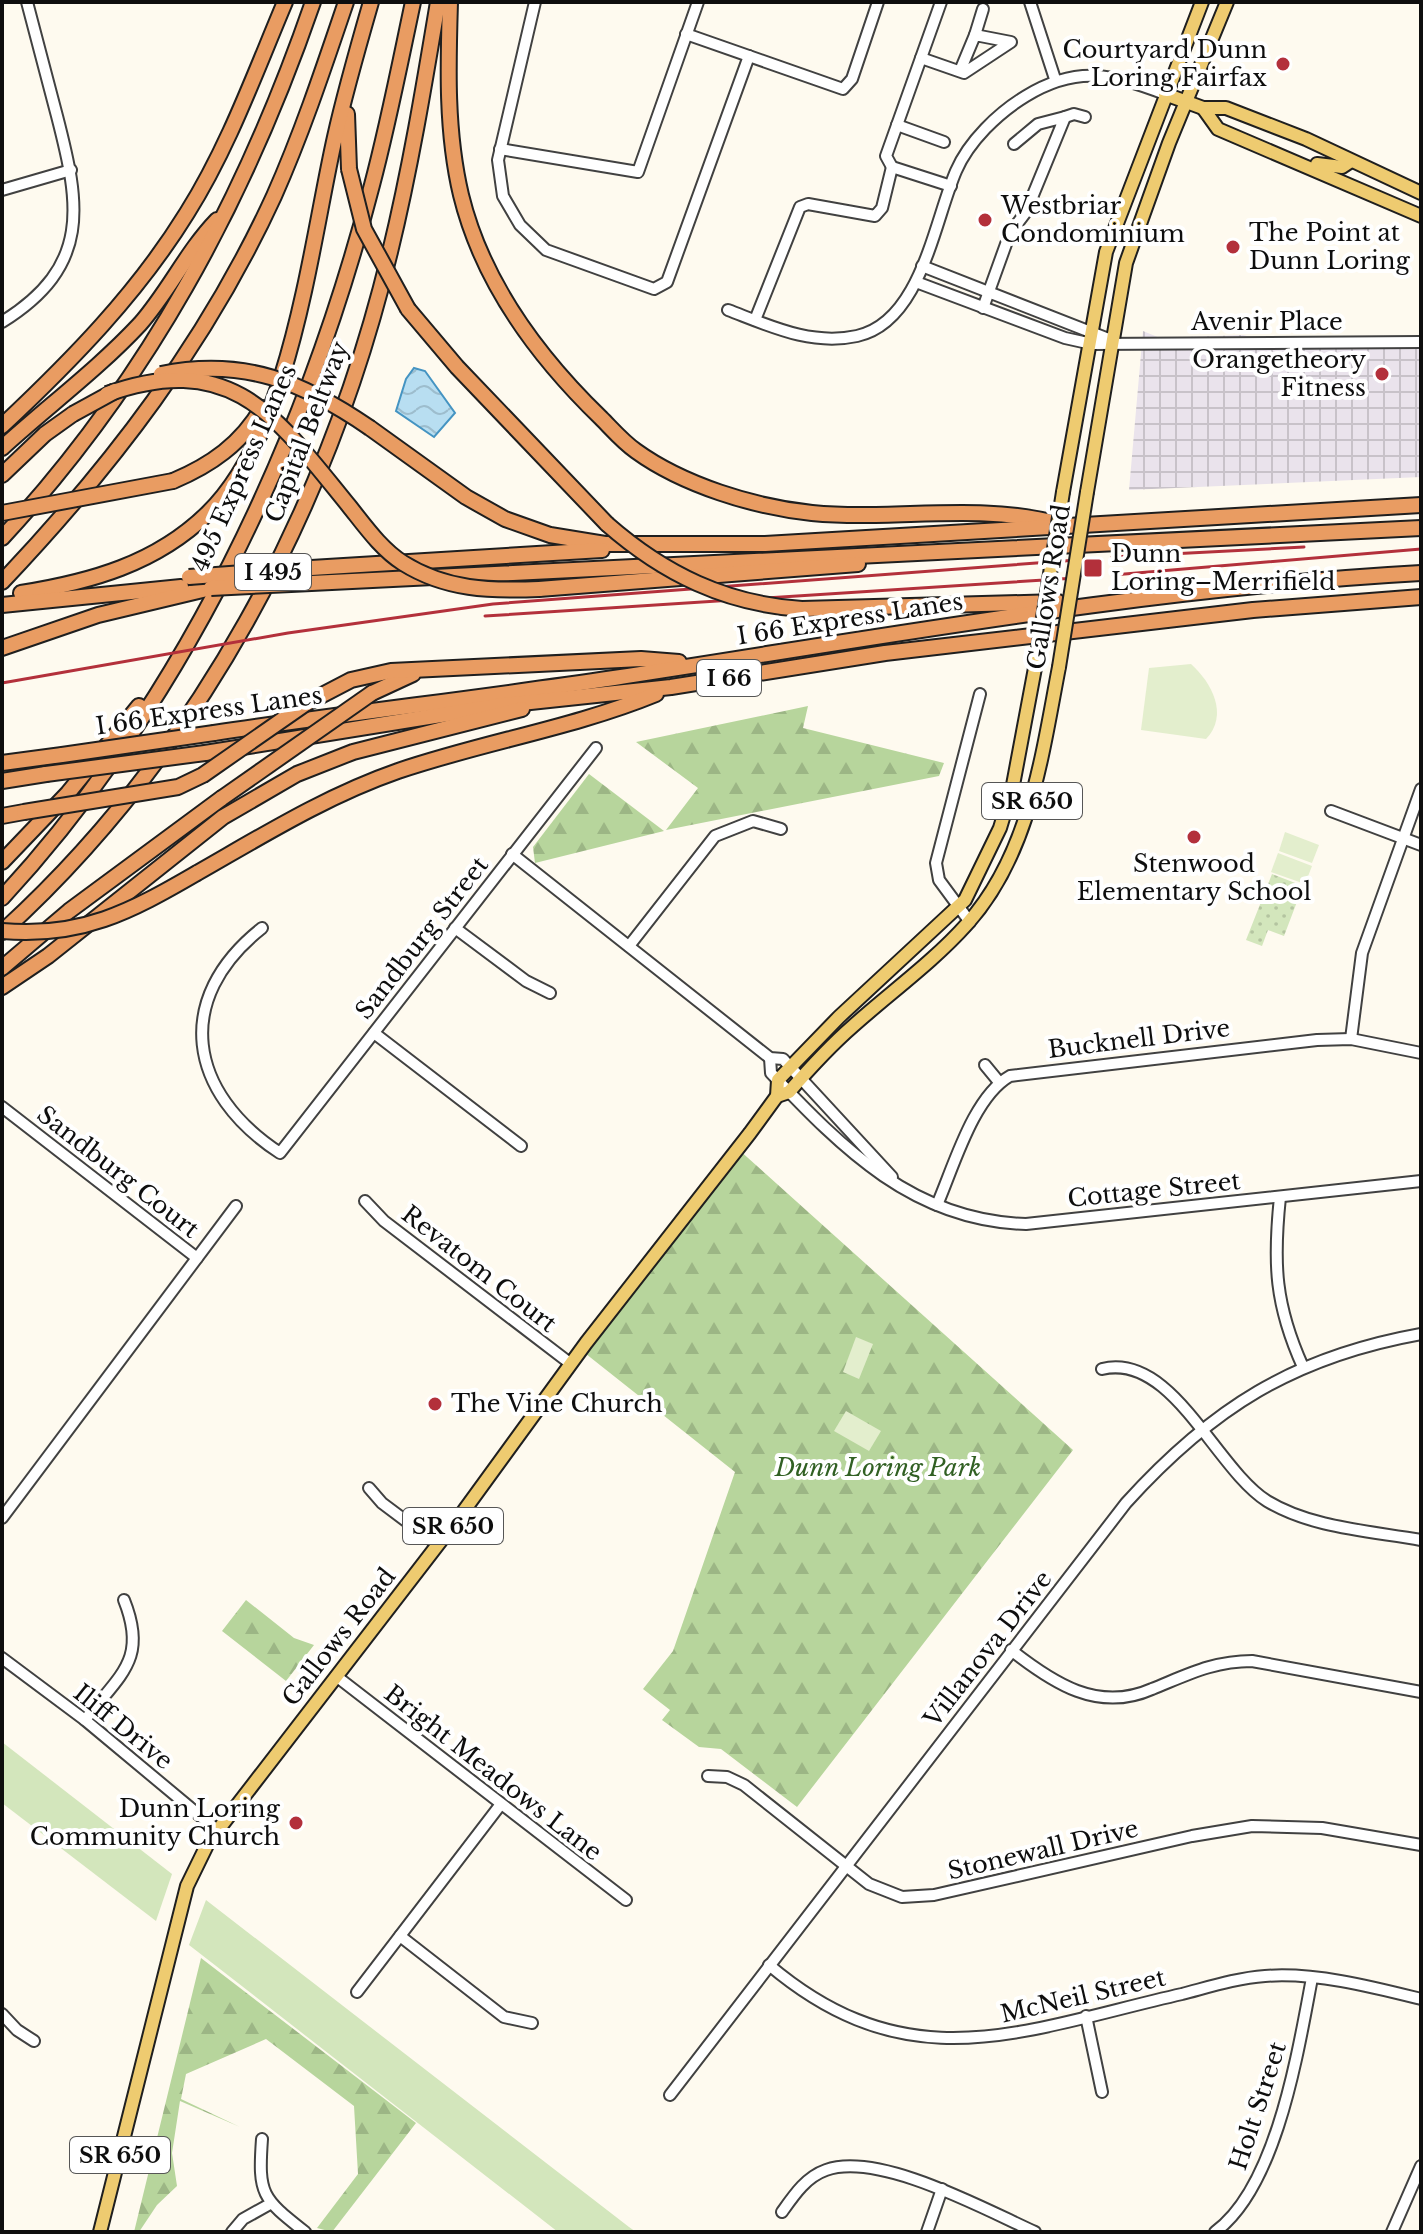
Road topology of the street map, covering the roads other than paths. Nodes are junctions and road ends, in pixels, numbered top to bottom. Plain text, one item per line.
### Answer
1 (27, 2) edge
2 (285, 2) edge
3 (313, 2) edge
4 (346, 2) edge
5 (371, 2) edge
6 (413, 2) edge
7 (438, 2) edge
8 (450, 2) edge
9 (535, 2) edge
10 (698, 2) edge
11 (878, 2) edge
12 (941, 2) edge
13 (1030, 2) edge
14 (1202, 2) edge
15 (1227, 2) edge
16 (983, 9) dead end
17 (686, 34) junction
18 (975, 35) junction
19 (358, 51) junction
20 (749, 56) junction
21 (921, 58) junction
22 (960, 71) junction
23 (1055, 79) junction
24 (1165, 94) junction
25 (1186, 102) junction
26 (1203, 108) junction
27 (1065, 117) junction
28 (1085, 117) dead end
29 (897, 125) junction
30 (944, 142) dead end
31 (1014, 144) dead end
32 (500, 149) junction
33 (1280, 155) junction
34 (1351, 161) junction
35 (892, 167) junction
36 (71, 170) junction
37 (951, 186) junction
38 (2, 190) edge
39 (1421, 193) edge
40 (229, 209) junction
41 (1421, 216) edge
42 (922, 266) junction
43 (916, 282) junction
44 (989, 291) junction
45 (983, 308) junction
46 (728, 310) dead end
47 (755, 320) junction
48 (2, 322) edge
49 (1092, 339) junction
50 (1113, 341) junction
51 (1421, 342) edge
52 (283, 365) junction
53 (107, 394) junction
54 (2, 426) edge
55 (2, 448) edge
56 (2, 475) edge
57 (1421, 505) edge
58 (2, 513) edge
59 (1071, 527) junction
60 (1421, 528) edge
61 (2, 538) edge
62 (674, 545) junction
63 (953, 550) junction
64 (1421, 573) edge
65 (2, 582) edge
66 (185, 586) junction
67 (2, 595) edge
68 (1421, 597) edge
69 (19, 598) junction
70 (1120, 601) junction
71 (2, 605) edge
72 (185, 644) junction
73 (2, 648) edge
74 (699, 664) junction
75 (469, 665) junction
76 (671, 687) junction
77 (980, 694) dead end
78 (541, 700) junction
79 (596, 748) dead end
80 (2, 763) edge
81 (2, 782) edge
82 (1421, 789) edge
83 (1331, 811) dead end
84 (2, 816) edge
85 (781, 829) dead end
86 (1404, 838) junction
87 (1421, 845) edge
88 (512, 854) junction
89 (2, 862) edge
90 (49, 887) junction
91 (2, 898) edge
92 (959, 908) junction
93 (970, 922) junction
94 (262, 928) dead end
95 (455, 928) junction
96 (2, 931) edge
97 (2, 938) edge
98 (629, 946) junction
99 (2, 968) edge
100 (2, 987) edge
101 (550, 993) dead end
102 (374, 1033) junction
103 (1351, 1039) junction
104 (1421, 1053) edge
105 (770, 1058) junction
106 (985, 1065) dead end
107 (790, 1066) junction
108 (801, 1078) junction
109 (778, 1080) junction
110 (999, 1082) junction
111 (783, 1094) junction
112 (2, 1107) edge
113 (521, 1146) dead end
114 (1421, 1181) edge
115 (899, 1185) junction
116 (1280, 1197) junction
117 (365, 1201) dead end
118 (937, 1205) junction
119 (236, 1206) dead end
120 (197, 1258) junction
121 (1421, 1334) edge
122 (571, 1364) junction
123 (1303, 1367) junction
124 (1102, 1369) dead end
125 (1199, 1429) junction
126 (369, 1488) dead end
127 (2, 1518) edge
128 (1421, 1540) edge
129 (438, 1545) junction
130 (124, 1600) dead end
131 (1011, 1650) junction
132 (2, 1658) edge
133 (336, 1676) junction
134 (1421, 1692) edge
135 (85, 1720) junction
136 (708, 1776) dead end
137 (501, 1804) junction
138 (217, 1830) junction
139 (1421, 1845) edge
140 (846, 1866) junction
141 (626, 1900) dead end
142 (400, 1936) junction
143 (769, 1965) junction
144 (1312, 1978) junction
145 (357, 1992) dead end
146 (1421, 1999) edge
147 (2, 2014) edge
148 (1086, 2016) junction
149 (532, 2023) dead end
150 (34, 2041) dead end
151 (1102, 2092) dead end
152 (670, 2095) dead end
153 (262, 2139) dead end
154 (1421, 2166) edge
155 (942, 2189) junction
156 (270, 2204) junction
157 (782, 2212) dead end
158 (100, 2232) edge
159 (232, 2232) edge
160 (305, 2232) edge
161 (927, 2232) edge
162 (1035, 2232) edge
163 (1215, 2232) edge
164 (1392, 2232) edge

1 - 36 street
2 - 54 highway
3 - 40 highway
4 - 65 highway
5 - 19 highway
6 - 72 highway, 495 Express Lanes / I 495
7 - 90 highway, Capital Beltway / I 495
8 - 59 highway
9 - 32 street
10 - 17 street
11 - 20 street
12 - 21 street
13 - 23 street
14 - 24 main road, Gallows Road / SR 650
15 - 25 main road, Gallows Road / SR 650
16 - 18 street
17 - 20 street
17 - 32 street
18 - 22 street
18 - 22 street
19 - 52 highway
19 - 70 highway, bridge
20 - 32 street
21 - 22 street
21 - 29 street
23 - 24 street
23 - 37 street
24 - 25 main road
24 - 49 main road, Gallows Road / SR 650
25 - 26 main road
25 - 50 main road, Gallows Road / SR 650
26 - 33 main road
26 - 34 main road
27 - 28 street
27 - 31 street
27 - 44 street
29 - 30 street
29 - 35 street
33 - 34 main road
33 - 41 main road
34 - 39 main road
35 - 37 street
35 - 47 street
36 - 38 street
36 - 48 street
37 - 42 street
40 - 55 highway
40 - 61 highway
42 - 43 street
42 - 44 street
43 - 45 street
43 - 47 street
44 - 45 street
44 - 49 street
45 - 49 street
46 - 47 street
49 - 50 street, Avenir Place
49 - 92 main road, Gallows Road / SR 650, bridge
50 - 51 street, Avenir Place
50 - 93 main road, Gallows Road / SR 650, bridge
52 - 58 highway, bridge
52 - 69 highway
53 - 56 highway, bridge
53 - 62 highway, bridge
53 - 63 highway, bridge
57 - 59 highway
59 - 62 highway
60 - 63 highway
62 - 66 highway, bridge
63 - 66 highway, bridge
64 - 70 highway, I 66 Express Lanes
66 - 69 highway
66 - 73 highway
67 - 69 highway
68 - 76 highway, I 66
69 - 71 highway
70 - 74 highway, I 66 Express Lanes
72 - 89 highway
72 - 91 highway, 495 Express Lanes / I 495
74 - 75 highway
74 - 80 highway, I 66 Express Lanes, bridge
75 - 84 highway, bridge
75 - 99 highway, bridge
76 - 78 highway, I 66
76 - 96 highway, bridge
77 - 92 street
78 - 81 highway, I 66, bridge
78 - 100 highway
79 - 88 street, Sandburg Street
82 - 86 street
83 - 86 street
85 - 98 street
86 - 87 street
86 - 103 street
88 - 95 street, Sandburg Street
88 - 98 street, Cottage Street
90 - 96 highway, Capital Beltway / I 495
90 - 97 highway
92 - 93 street
92 - 107 main road, Gallows Road / SR 650
93 - 108 main road, Gallows Road / SR 650
94 - 102 street, Sandburg Street
95 - 101 street
95 - 102 street, Sandburg Street
98 - 105 street, Cottage Street
102 - 113 street
103 - 104 street, Bucknell Drive
103 - 110 street, Bucknell Drive
105 - 107 street, Cottage Street
105 - 109 street
106 - 110 street
107 - 108 street, Cottage Street
107 - 109 main road, Gallows Road / SR 650
108 - 111 main road, Gallows Road / SR 650
108 - 115 street, Cottage Street
109 - 111 main road
110 - 118 street
111 - 115 street, Cottage Street
111 - 122 main road, Gallows Road / SR 650
112 - 120 street, Sandburg Court
114 - 116 street, Cottage Street
115 - 118 street, Cottage Street
116 - 118 street, Cottage Street
116 - 123 street
117 - 122 street, Revatom Court
119 - 120 street, Sandburg Court
120 - 127 street
121 - 123 street, Villanova Drive
122 - 129 main road, Gallows Road / SR 650
123 - 125 street, Villanova Drive
124 - 125 street
125 - 128 street
125 - 131 street, Villanova Drive
126 - 129 street
129 - 133 main road, Gallows Road / SR 650
130 - 135 street
131 - 134 street
131 - 140 street, Villanova Drive
132 - 135 street, Iliff Drive
133 - 137 street, Bright Meadows Lane
133 - 138 main road, Gallows Road / SR 650
135 - 138 street, Iliff Drive
136 - 140 street, Stonewall Drive
137 - 141 street, Bright Meadows Lane
137 - 142 street
138 - 158 main road, Gallows Road / SR 650
139 - 140 street, Stonewall Drive
140 - 143 street, Villanova Drive
142 - 145 street
142 - 149 street
143 - 148 street, McNeil Street
143 - 152 street, Villanova Drive
144 - 146 street, McNeil Street
144 - 148 street, McNeil Street
144 - 163 street, Holt Street
147 - 150 street
148 - 151 street
153 - 156 street
154 - 164 street
155 - 157 street
155 - 161 street
155 - 162 street
156 - 159 street
156 - 160 street

